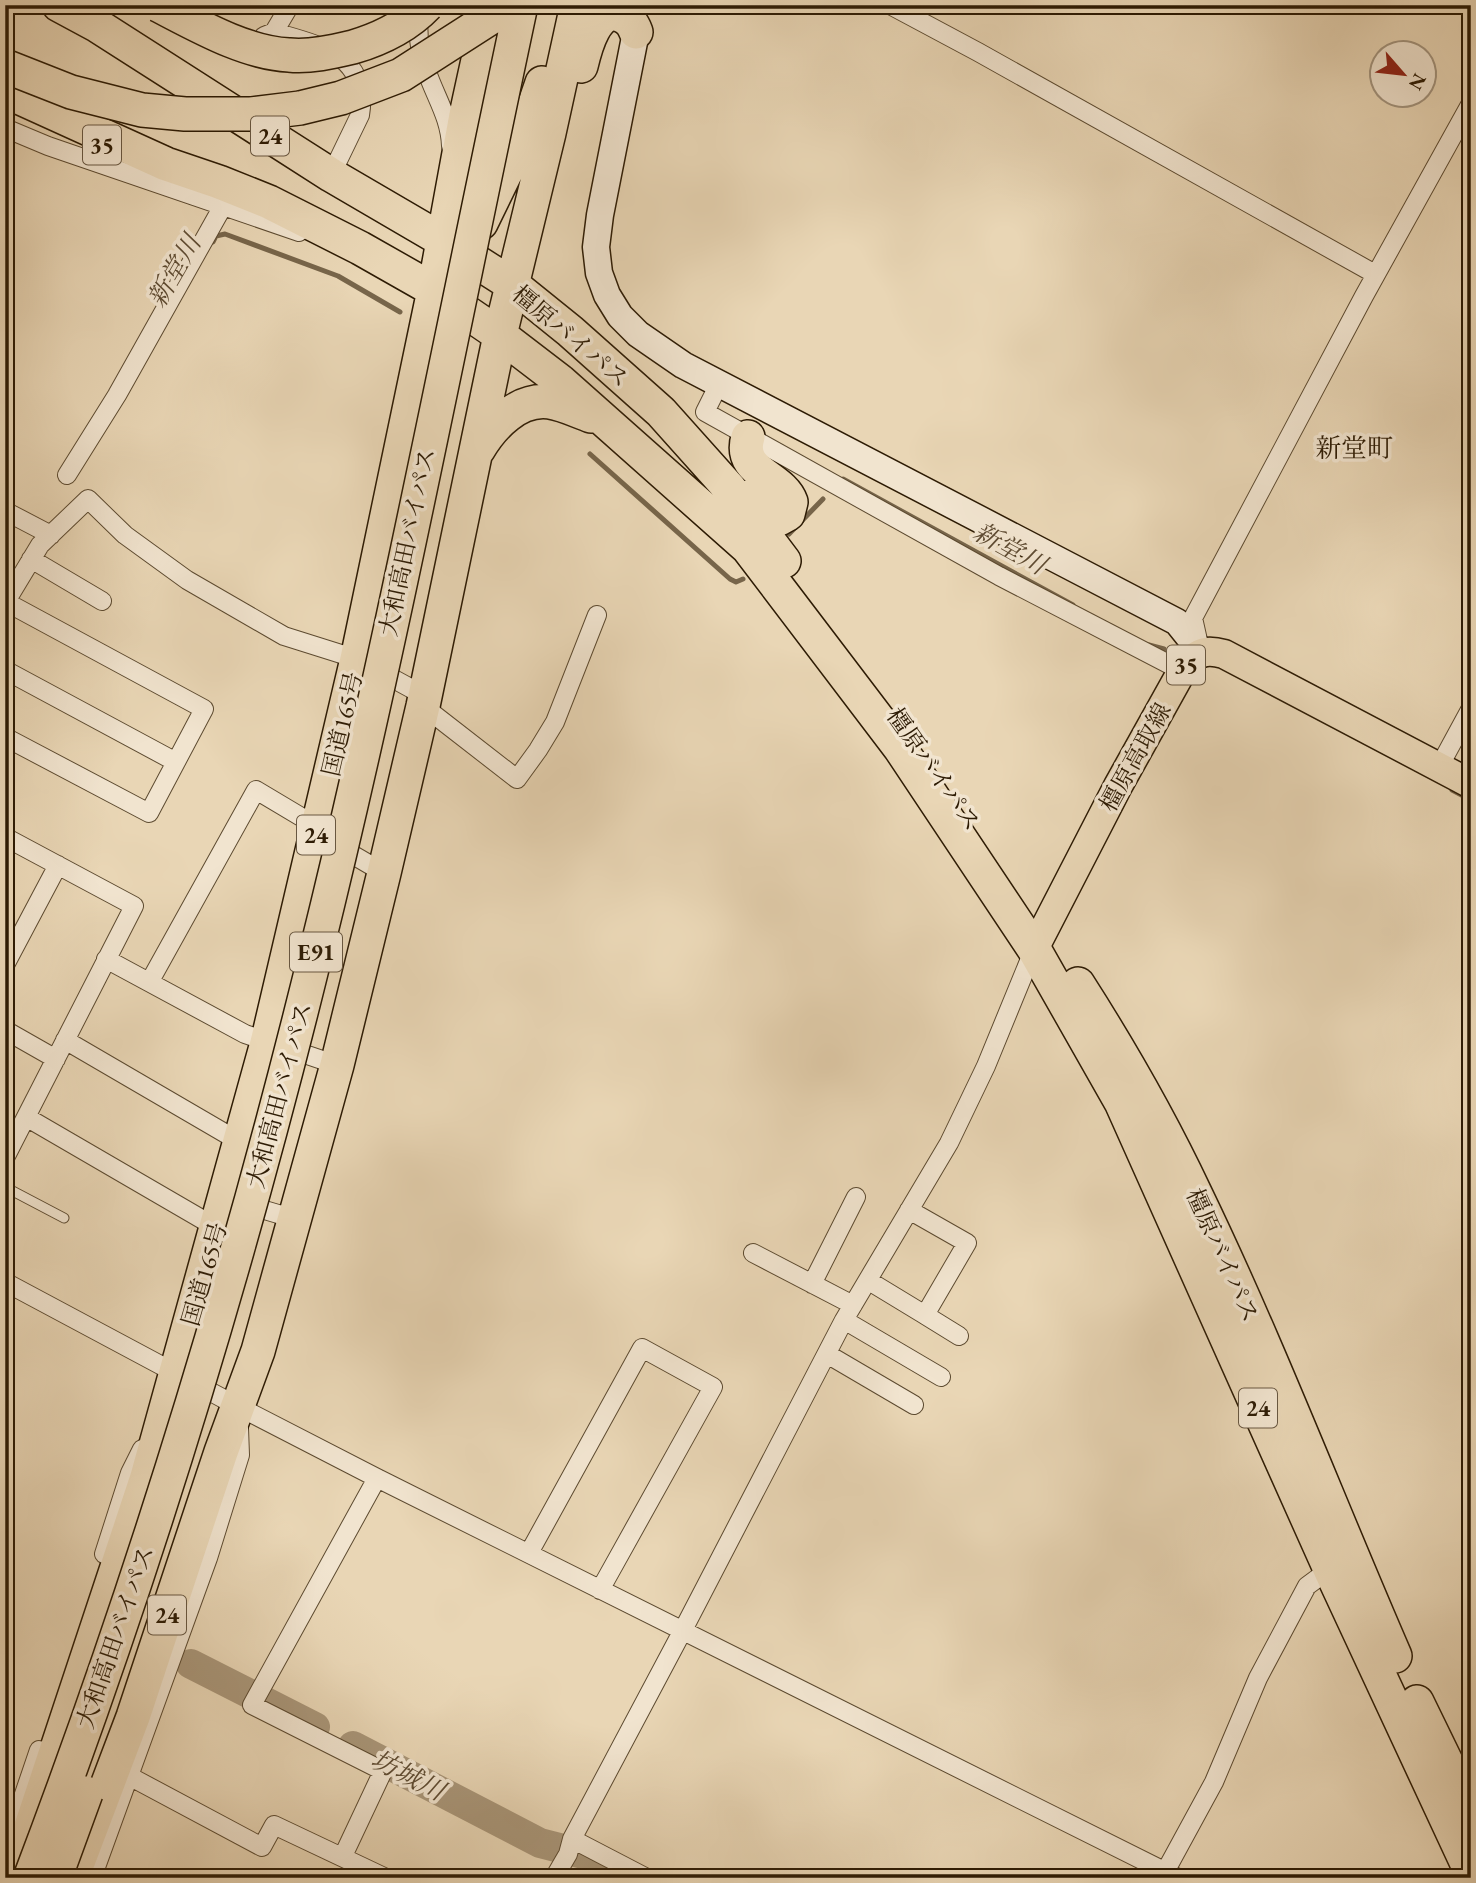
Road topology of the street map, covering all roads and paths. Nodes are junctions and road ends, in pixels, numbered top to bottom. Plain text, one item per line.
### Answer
1 (59, 5) edge
2 (158, 5) edge
3 (191, 5) edge
4 (290, 5) edge
5 (420, 5) edge
6 (427, 5) edge
7 (490, 5) edge
8 (504, 5) edge
9 (521, 5) edge
10 (544, 5) edge
11 (890, 5) edge
12 (589, 12) edge
13 (638, 19) edge
14 (274, 32) junction
15 (5, 65) edge
16 (5, 91) edge
17 (1471, 103) edge
18 (5, 105) edge
19 (41, 116) junction
20 (5, 128) edge
21 (331, 175) junction
22 (452, 188) junction
23 (223, 206) junction
24 (360, 248) junction
25 (454, 248) junction
26 (1375, 274) junction
27 (513, 285) junction
28 (434, 290) junction
29 (500, 335) junction
30 (719, 384) junction
31 (607, 422) junction
32 (748, 437) junction
33 (476, 452) junction
34 (67, 475) dead end
35 (729, 488) junction
36 (5, 511) edge
37 (51, 535) junction
38 (5, 565) edge
39 (27, 567) junction
40 (102, 601) dead end
41 (6, 602) edge
42 (597, 615) dead end
43 (357, 659) junction
44 (1191, 662) junction
45 (5, 670) edge
46 (424, 701) junction
47 (1471, 708) edge
48 (5, 737) edge
49 (176, 762) junction
50 (1439, 767) junction
51 (1471, 784) edge
52 (317, 830) junction
53 (5, 837) edge
54 (58, 866) junction
55 (384, 873) junction
56 (1039, 939) junction
57 (106, 958) junction
58 (5, 965) edge
59 (150, 981) junction
60 (5, 1030) edge
61 (65, 1040) junction
62 (267, 1043) junction
63 (56, 1059) junction
64 (337, 1065) junction
65 (26, 1117) junction
66 (240, 1142) junction
67 (7, 1149) edge
68 (5, 1187) edge
69 (856, 1197) dead end
70 (909, 1210) junction
71 (221, 1213) junction
72 (64, 1219) dead end
73 (295, 1219) junction
74 (753, 1253) dead end
75 (869, 1281) junction
76 (5, 1282) edge
77 (813, 1284) junction
78 (849, 1313) junction
79 (925, 1315) junction
80 (959, 1336) dead end
81 (827, 1354) junction
82 (941, 1377) dead end
83 (172, 1386) junction
84 (914, 1405) dead end
85 (239, 1407) junction
86 (377, 1478) junction
87 (529, 1553) junction
88 (1330, 1569) junction
89 (600, 1590) junction
90 (683, 1630) junction
91 (129, 1776) junction
92 (1471, 1813) edge
93 (570, 1846) junction
94 (5, 1850) edge
95 (343, 1856) junction
96 (1471, 1872) edge
97 (1162, 1873) edge
98 (14, 1878) edge
99 (30, 1878) edge
100 (55, 1878) edge
101 (72, 1878) edge
102 (92, 1878) edge
103 (386, 1878) edge
104 (554, 1878) edge
105 (647, 1878) edge

1 - 21 highway, 橿原バイパス / 24
2 - 6 highway, bridge
3 - 14 street
4 - 14 street
5 - 22 street
7 - 22 highway, 24
8 - 15 highway, bridge
9 - 99 highway, 大和高田バイパス / E91, bridge
10 - 100 highway, 大和高田バイパス / E91, bridge
11 - 26 street
12 - 13 highway
12 - 25 highway
12 - 27 highway
13 - 30 street
14 - 21 street
16 - 19 highway, 橿原バイパス
17 - 26 street
18 - 19 main road
19 - 24 highway, 橿原バイパス / 24
20 - 23 street
21 - 25 highway, 橿原バイパス / 24
22 - 25 highway, 24
23 - 24 street
23 - 34 street
24 - 28 highway, 橿原バイパス / 24
25 - 27 highway, 橿原バイパス / 24
25 - 28 highway, 24
26 - 44 street
27 - 29 highway
27 - 35 highway, 橿原バイパス / 24
28 - 29 highway, 橿原バイパス / 24
28 - 43 highway, 国道165号 / 24
29 - 31 highway, 橿原バイパス / 24
29 - 33 highway, 24
30 - 32 street
30 - 44 street
31 - 33 highway
31 - 56 highway, 橿原バイパス / 24
32 - 35 highway
32 - 44 street
33 - 46 highway, 24
35 - 56 highway, 橿原バイパス / 24
36 - 37 street
37 - 39 street
37 - 43 street
38 - 39 street
39 - 40 street
39 - 41 street
41 - 49 street
42 - 46 street
43 - 46 street
43 - 52 highway, 国道165号 / 24
44 - 50 main road, 35
44 - 56 main road, 橿原高取線 / 35
45 - 49 street
46 - 55 highway, 24
47 - 50 street
48 - 49 street
50 - 51 main road, 35
52 - 55 street
52 - 59 street
52 - 62 highway, 国道165号 / 24
53 - 54 street
54 - 57 street
54 - 58 street
55 - 64 highway, 24
56 - 70 street
56 - 88 highway, 橿原バイパス / 24
56 - 92 highway, 橿原バイパス / 24
57 - 59 street
57 - 61 street
59 - 62 street
60 - 63 street
61 - 63 street
61 - 66 street
62 - 64 street
62 - 66 highway, 国道165号 / 24
63 - 65 street
64 - 73 highway, 24
65 - 67 street
65 - 71 street
66 - 71 highway, 国道165号 / 24
68 - 72 lane
69 - 77 street
70 - 75 street
70 - 79 street
71 - 73 street
71 - 83 highway, 国道165号 / 24
73 - 85 highway, 24
74 - 77 street
75 - 78 street
75 - 79 street
76 - 83 street
77 - 78 street
78 - 81 street
78 - 82 street
79 - 80 street
81 - 84 street
81 - 90 street
83 - 85 street
83 - 94 street
83 - 98 highway, 国道165号 / 24
85 - 86 street
85 - 91 street
85 - 101 highway, 24
86 - 87 street
86 - 95 street
87 - 89 street
87 - 89 street
88 - 96 highway, 橿原バイパス / 24
88 - 97 street
89 - 90 street
90 - 93 street
90 - 97 street
91 - 95 street
91 - 102 street
93 - 104 street
93 - 105 street
95 - 103 street

